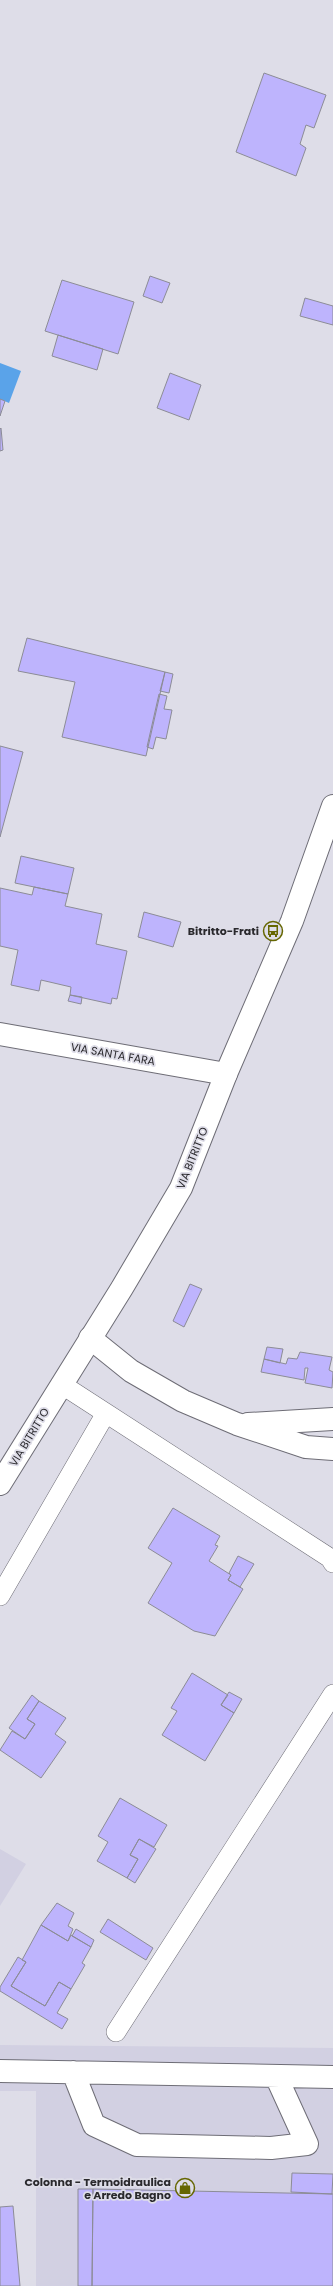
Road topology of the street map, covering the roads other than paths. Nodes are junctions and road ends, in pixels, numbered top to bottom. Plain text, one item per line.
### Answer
1 (333, 806) edge
2 (0, 1034) edge
3 (226, 1074) junction
4 (90, 1338) junction
5 (61, 1384) junction
6 (106, 1413) junction
7 (333, 1419) edge
8 (237, 1424) junction
9 (333, 1449) edge
10 (0, 1484) edge
11 (333, 1563) edge
12 (0, 1596) edge
13 (333, 1694) edge
14 (116, 2032) dead end
15 (0, 2071) edge
16 (73, 2072) junction
17 (276, 2076) junction
18 (333, 2077) edge

1 - 3 street, VIA BITRITTO
2 - 3 street, VIA SANTA FARA
3 - 4 street, VIA BITRITTO
4 - 5 street, VIA BITRITTO
4 - 8 street
5 - 6 lane
5 - 10 street, VIA BITRITTO
6 - 11 lane
6 - 12 lane
7 - 8 street
8 - 9 street
13 - 14 lane
15 - 16 street
16 - 17 street
16 - 17 street
17 - 18 street

